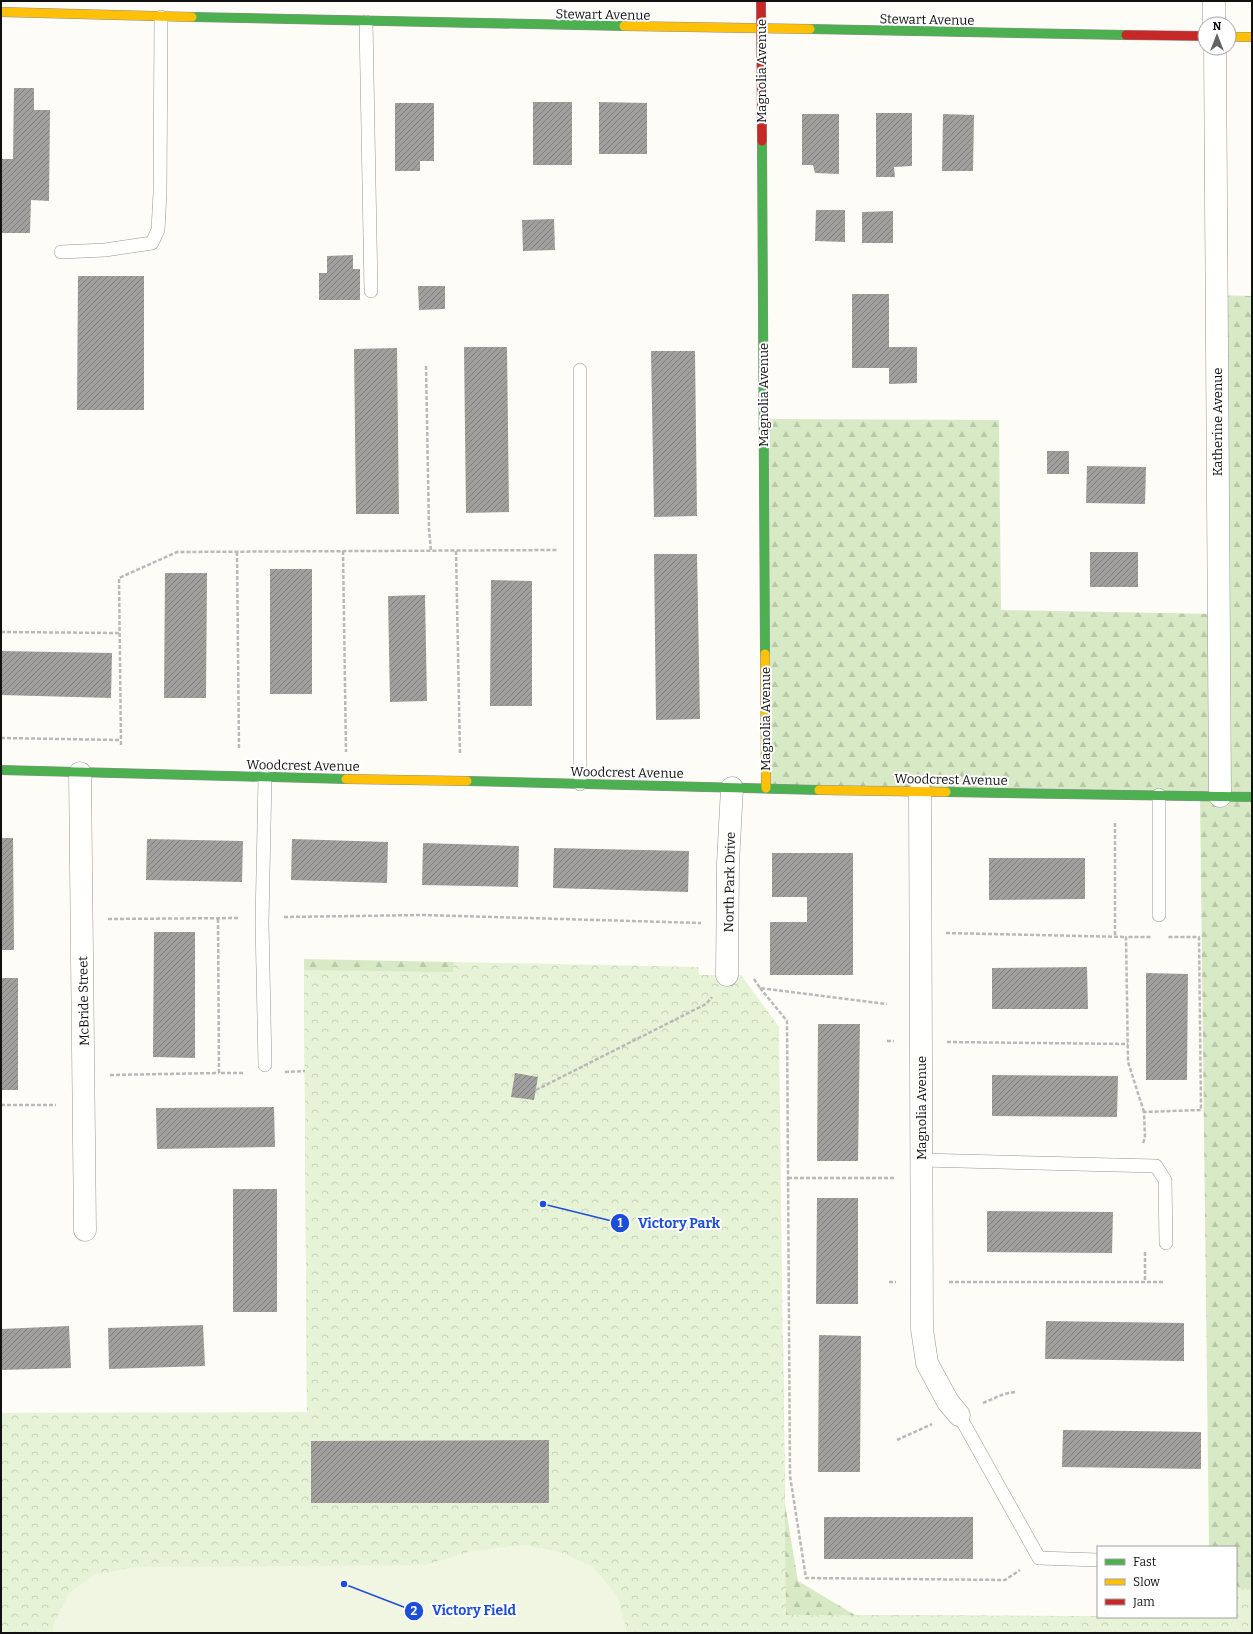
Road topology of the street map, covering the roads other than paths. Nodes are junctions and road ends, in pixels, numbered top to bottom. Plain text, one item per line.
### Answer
1 (761, 1) edge
2 (1214, 1) edge
3 (1, 12) edge
4 (1214, 16) edge
5 (161, 17) junction
6 (366, 22) junction
7 (760, 30) junction
8 (1197, 36) edge
9 (1237, 37) edge
10 (1252, 37) edge
11 (1215, 56) edge
12 (61, 252) dead end
13 (371, 291) dead end
14 (580, 370) dead end
15 (1, 770) edge
16 (80, 773) junction
17 (265, 777) junction
18 (580, 784) junction
19 (732, 788) junction
20 (766, 788) junction
21 (920, 792) junction
22 (1159, 795) junction
23 (1220, 796) junction
24 (1252, 797) edge
25 (1159, 915) dead end
26 (727, 976) road end
27 (265, 1065) dead end
28 (921, 1169) junction
29 (85, 1230) dead end
30 (1166, 1243) dead end
31 (959, 1415) joint
32 (1097, 1560) edge

1 - 7 street, Magnolia Avenue
2 - 4 street
3 - 5 street, Stewart Avenue
5 - 6 street, Stewart Avenue
5 - 12 lane
6 - 7 street, Stewart Avenue
6 - 13 lane
7 - 8 street, Stewart Avenue
7 - 20 street, Magnolia Avenue
9 - 10 street
11 - 23 street, Katherine Avenue
14 - 18 lane
15 - 16 street, Woodcrest Avenue
16 - 17 street, Woodcrest Avenue
16 - 29 street, McBride Street
17 - 18 street, Woodcrest Avenue
17 - 27 lane
18 - 19 street, Woodcrest Avenue
19 - 20 street, Woodcrest Avenue
19 - 26 street, North Park Drive
20 - 21 street, Woodcrest Avenue
21 - 22 street, Woodcrest Avenue
21 - 28 street, Magnolia Avenue
22 - 23 street, Woodcrest Avenue
22 - 25 lane
23 - 24 street, Woodcrest Avenue
28 - 30 lane
28 - 31 street, Magnolia Avenue
31 - 32 lane

